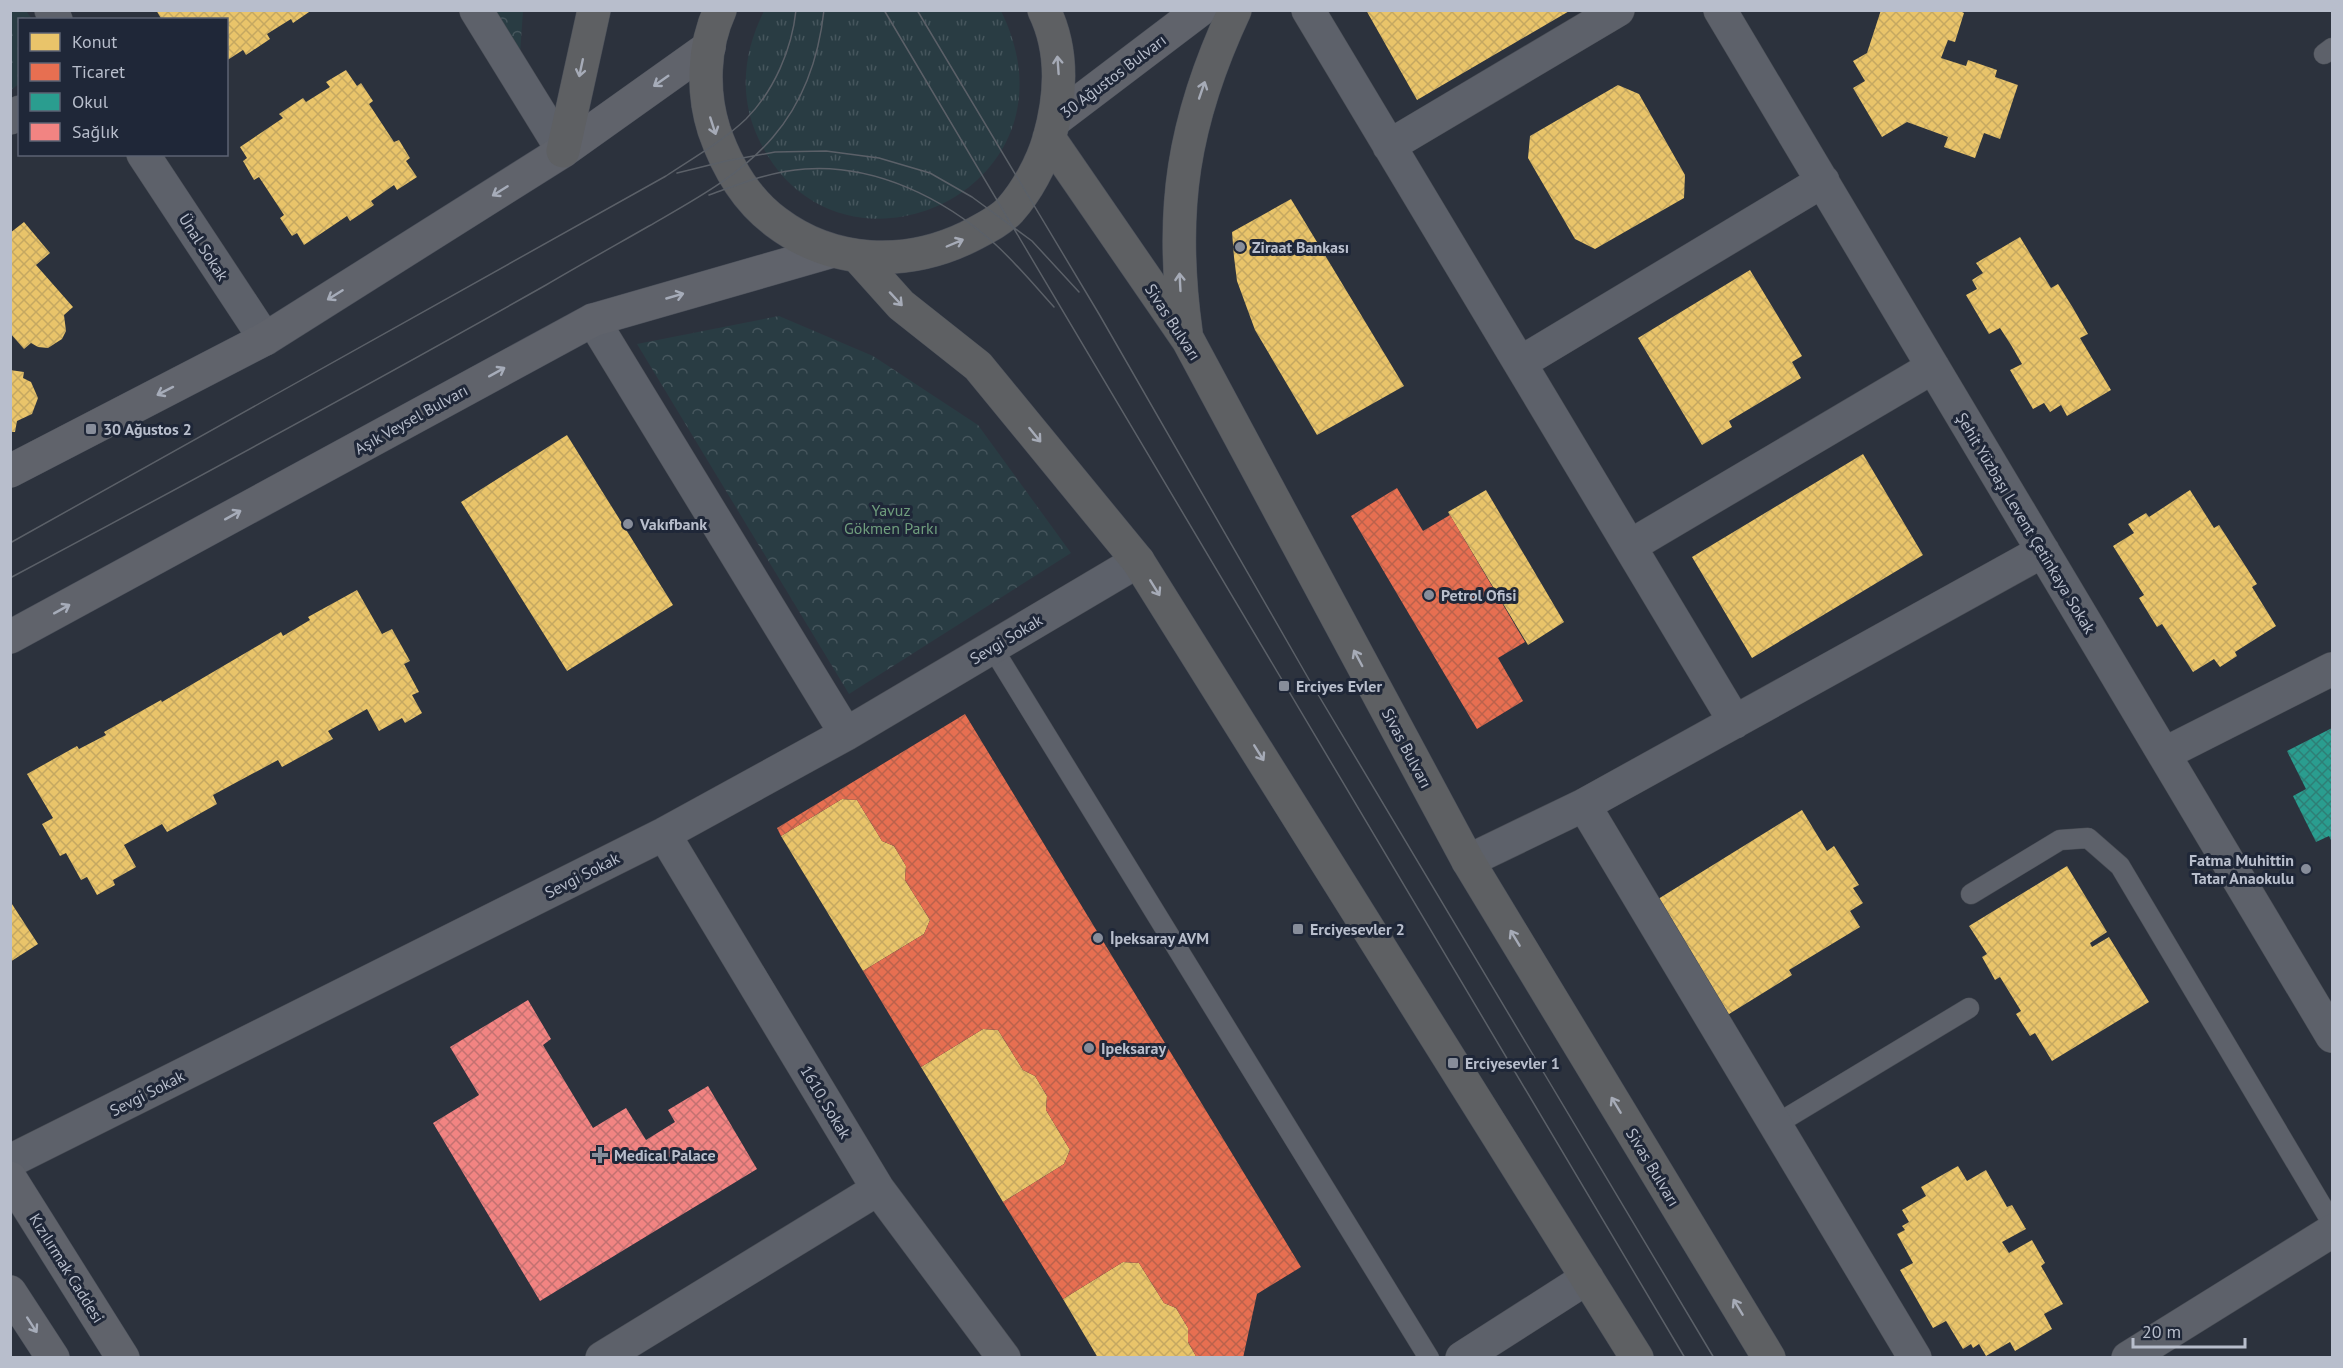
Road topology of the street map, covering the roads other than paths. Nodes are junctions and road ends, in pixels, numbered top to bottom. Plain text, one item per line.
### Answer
1 (476, 10) edge
2 (594, 10) edge
3 (1044, 10) edge
4 (1200, 10) edge
5 (1235, 10) edge
6 (1308, 10) edge
7 (1618, 10) edge
8 (1720, 10) edge
9 (715, 22) edge
10 (1052, 129) junction
11 (1389, 146) junction
12 (563, 151) junction
13 (144, 156) edge
14 (1823, 181) junction
15 (845, 254) junction
16 (592, 320) junction
17 (265, 339) junction
18 (1188, 340) junction
19 (1520, 363) junction
20 (1933, 367) junction
21 (10, 471) edge
22 (1630, 546) junction
23 (2043, 551) junction
24 (1138, 561) junction
25 (10, 637) edge
26 (992, 647) junction
27 (2332, 669) edge
28 (1735, 722) junction
29 (846, 734) junction
30 (2164, 754) junction
31 (1584, 805) junction
32 (664, 834) junction
33 (1468, 861) junction
34 (1971, 894) dead end
35 (1969, 1008) dead end
36 (2332, 1036) edge
37 (1775, 1125) junction
38 (10, 1161) edge
39 (10, 1178) edge
40 (878, 1189) junction
41 (2332, 1223) edge
42 (2332, 1231) edge
43 (1587, 1278) junction
44 (10, 1292) edge
45 (53, 1358) edge
46 (123, 1358) edge
47 (602, 1358) edge
48 (1004, 1358) edge
49 (1429, 1358) edge
50 (1462, 1358) edge
51 (1637, 1358) edge
52 (1769, 1358) edge
53 (1915, 1358) edge
54 (2128, 1358) edge

1 - 12 street
2 -> 12 highway
10 -> 3 highway
4 - 10 main road, 30 Ağustos Bulvarı
18 -> 5 highway
6 - 11 street
7 - 11 street
8 - 14 street, Şehit Yüzbaşı Levent Çetinkaya Sokak
9 -> 12 main road
9 -> 15 highway
15 -> 10 highway
10 - 18 highway, Sivas Bulvarı
11 - 19 street
12 -> 17 main road
13 - 17 street, Ünal Sokak
14 - 19 street
14 - 20 street, Şehit Yüzbaşı Levent Çetinkaya Sokak
16 -> 15 main road, Aşık Veysel Bulvarı
15 -> 24 highway
25 -> 16 main road, Aşık Veysel Bulvarı
16 - 29 street
17 -> 21 main road
33 -> 18 highway, Sivas Bulvarı
19 - 22 street
20 - 22 street
20 - 23 street, Şehit Yüzbaşı Levent Çetinkaya Sokak
22 - 28 street
23 - 28 street
23 - 30 street, Şehit Yüzbaşı Levent Çetinkaya Sokak
24 - 26 street, Sevgi Sokak
24 -> 43 highway
26 - 29 street, Sevgi Sokak
26 - 49 lane
27 - 30 street
28 - 31 street
29 - 32 street, Sevgi Sokak
30 - 36 street, Şehit Yüzbaşı Levent Çetinkaya Sokak
31 - 33 street
31 - 37 street
32 - 38 street, Sevgi Sokak
32 - 40 street, 1610. Sokak
52 -> 33 highway, Sivas Bulvarı
34 - 41 lane
35 - 37 lane
37 - 53 street
39 - 46 main road, Kızılırmak Caddesi
40 - 47 street
40 - 48 street, 1610. Sokak
42 - 54 street
43 - 50 street
43 - 51 highway
44 -> 45 main road

